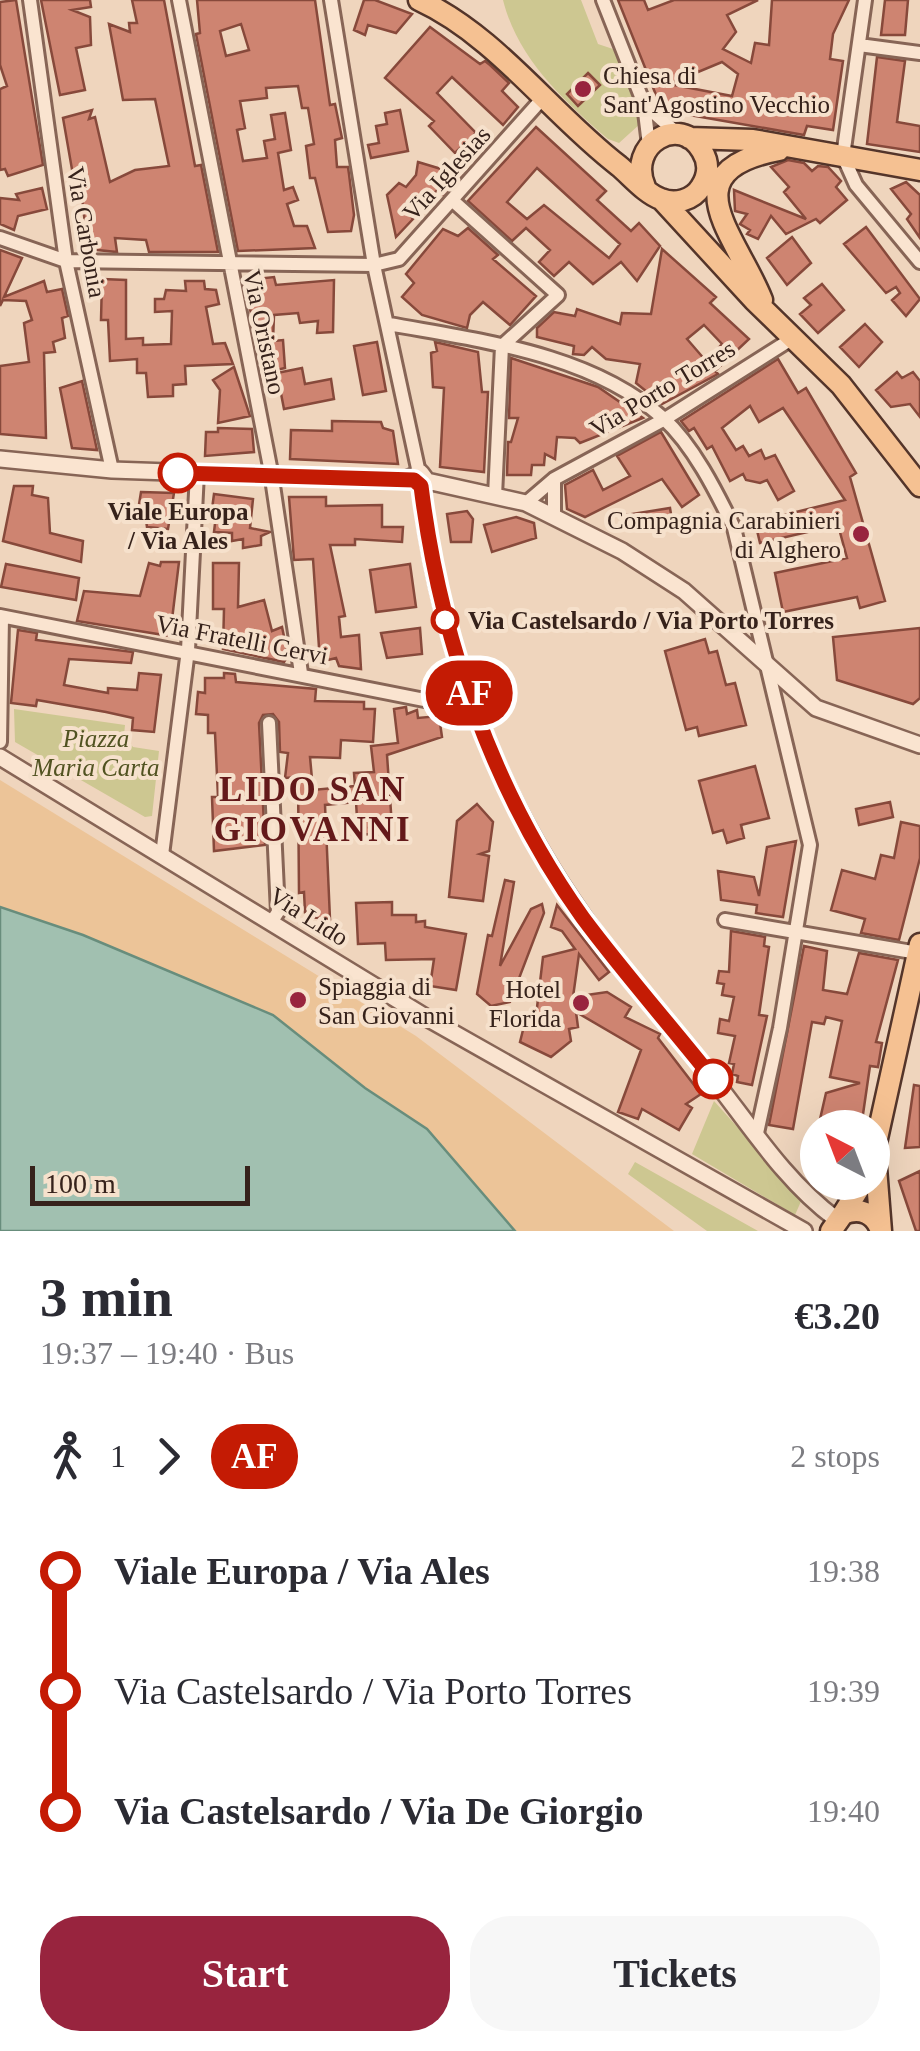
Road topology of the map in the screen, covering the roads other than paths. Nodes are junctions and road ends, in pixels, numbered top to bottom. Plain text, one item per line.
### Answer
1 (30, 0) edge
2 (179, 0) edge
3 (331, 0) edge
4 (419, 0) edge
5 (602, 0) edge
6 (866, 0) edge
7 (859, 45) junction
8 (920, 53) edge
9 (542, 99) junction
10 (644, 104) junction
11 (684, 136) junction
12 (753, 140) junction
13 (588, 142) junction
14 (792, 147) junction
15 (646, 150) junction
16 (843, 156) junction
17 (920, 170) edge
18 (701, 184) junction
19 (645, 187) junction
20 (452, 200) junction
21 (663, 200) junction
22 (0, 238) edge
23 (228, 260) junction
24 (66, 261) junction
25 (920, 262) edge
26 (374, 265) junction
27 (760, 306) junction
28 (388, 324) junction
29 (794, 338) junction
30 (502, 346) junction
31 (665, 420) junction
32 (0, 459) edge
33 (112, 470) junction
34 (270, 472) junction
35 (198, 473) junction
36 (554, 479) junction
37 (420, 480) junction
38 (920, 486) edge
39 (495, 496) junction
40 (526, 503) junction
41 (554, 517) junction
42 (1, 617) edge
43 (188, 650) junction
44 (766, 664) junction
45 (301, 673) junction
46 (475, 710) junction
47 (269, 723) dead end
48 (0, 742) edge
49 (920, 742) edge
50 (0, 757) edge
51 (162, 854) junction
52 (725, 920) dead end
53 (272, 921) junction
54 (797, 930) junction
55 (919, 948) edge
56 (884, 1110) edge
57 (757, 1134) junction
58 (851, 1200) edge
59 (878, 1200) edge
60 (837, 1221) edge
61 (804, 1231) edge
62 (881, 1231) edge

1 - 24 street, Via Carbonia
2 - 23 street, Via Oristano
3 - 26 street
4 - 9 main road
5 - 10 street
6 - 7 street
7 - 8 street
7 - 16 street
9 - 13 main road
9 - 20 street, Via Iglesias
10 - 11 street
10 - 15 street
11 - 12 main road
11 - 15 main road
11 - 18 main road
12 - 14 main road
12 - 18 main road
13 - 15 main road
13 - 19 main road
14 - 16 main road
14 - 27 main road
15 - 19 main road
16 - 17 main road
16 - 25 street
18 - 21 main road
18 - 27 main road
19 - 21 main road
20 - 26 street, Via Iglesias
20 - 30 street
21 - 27 main road
22 - 24 street
23 - 24 street
23 - 26 street
23 - 34 street, Via Oristano
24 - 33 street, Via Carbonia
26 - 28 street
27 - 29 main road
28 - 30 street
28 - 37 street
29 - 31 street, Via Porto Torres
29 - 38 main road
30 - 31 street
30 - 39 street
31 - 36 street, Via Porto Torres
31 - 44 street
32 - 33 street
33 - 35 street
34 - 35 street
34 - 37 street
34 - 45 street, Via Oristano
35 - 43 street
36 - 40 street, Via Porto Torres
36 - 41 street
37 - 39 street
37 - 46 street
39 - 40 street
40 - 41 street
41 - 44 street
42 - 43 street, Via Fratelli Cervi
42 - 48 street
43 - 45 street, Via Fratelli Cervi
43 - 51 street
44 - 49 street
44 - 54 street
45 - 46 street, Via Fratelli Cervi
46 - 57 street
47 - 53 street
50 - 51 street, Via Lido
51 - 53 street, Via Lido
52 - 54 street
53 - 61 street, Via Lido
54 - 55 street
54 - 57 street
55 - 56 main road
57 - 60 street
58 - 60 main road
59 - 62 main road
60 - 62 main road

